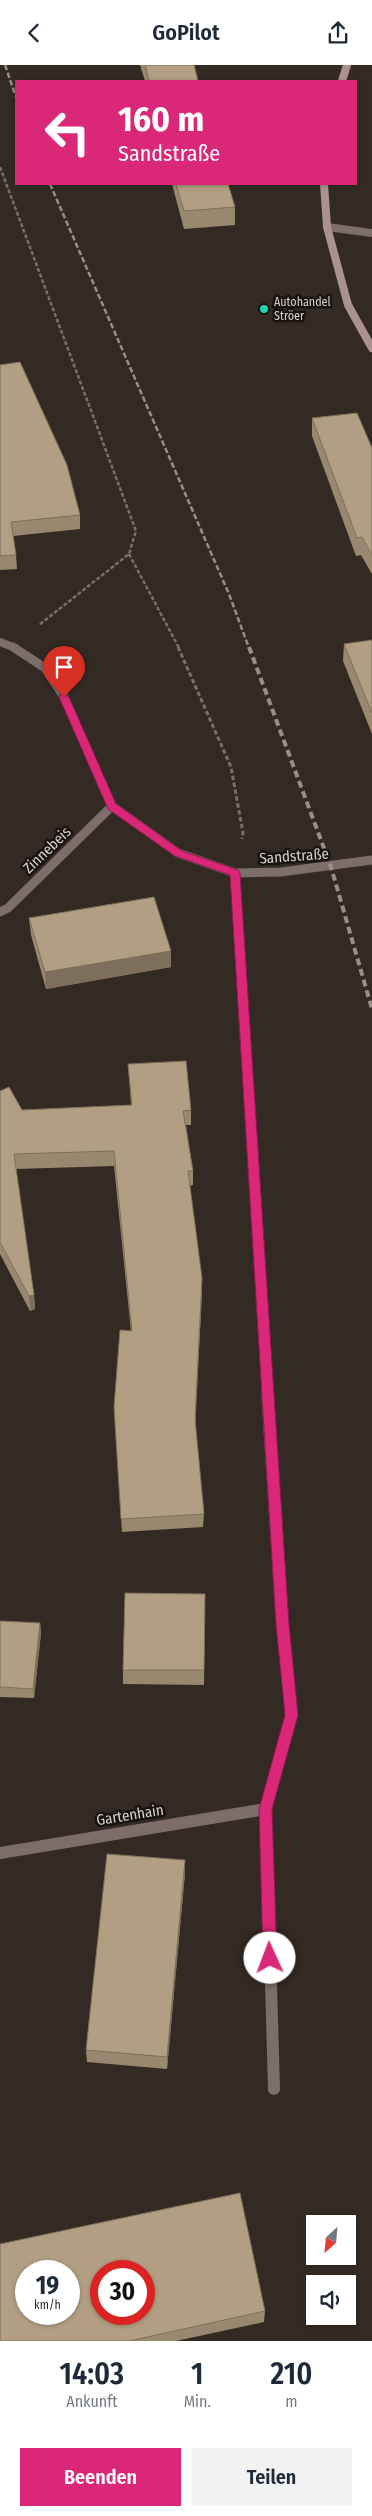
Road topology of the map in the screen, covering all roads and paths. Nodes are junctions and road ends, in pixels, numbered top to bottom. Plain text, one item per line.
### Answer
1 (347, 65) edge
2 (342, 80) edge
3 (0, 167) edge
4 (324, 185) edge
5 (326, 227) junction
6 (372, 233) edge
7 (372, 348) edge
8 (129, 554) junction
9 (0, 642) edge
10 (12, 646) junction
11 (112, 806) junction
12 (372, 860) edge
13 (235, 873) junction
14 (0, 912) edge
15 (266, 1809) junction
16 (0, 1853) edge
17 (274, 2089) dead end

1 - 2 main road
3 - 8 path
4 - 5 main road
5 - 6 street
5 - 7 main road
8 - 10 path
8 - 13 path
9 - 10 street
10 - 11 street
11 - 13 street, Sandstraße
11 - 14 street, Zinnebeis
12 - 13 street, Sandstraße
13 - 15 street
15 - 16 street, Gartenhain
15 - 17 street

